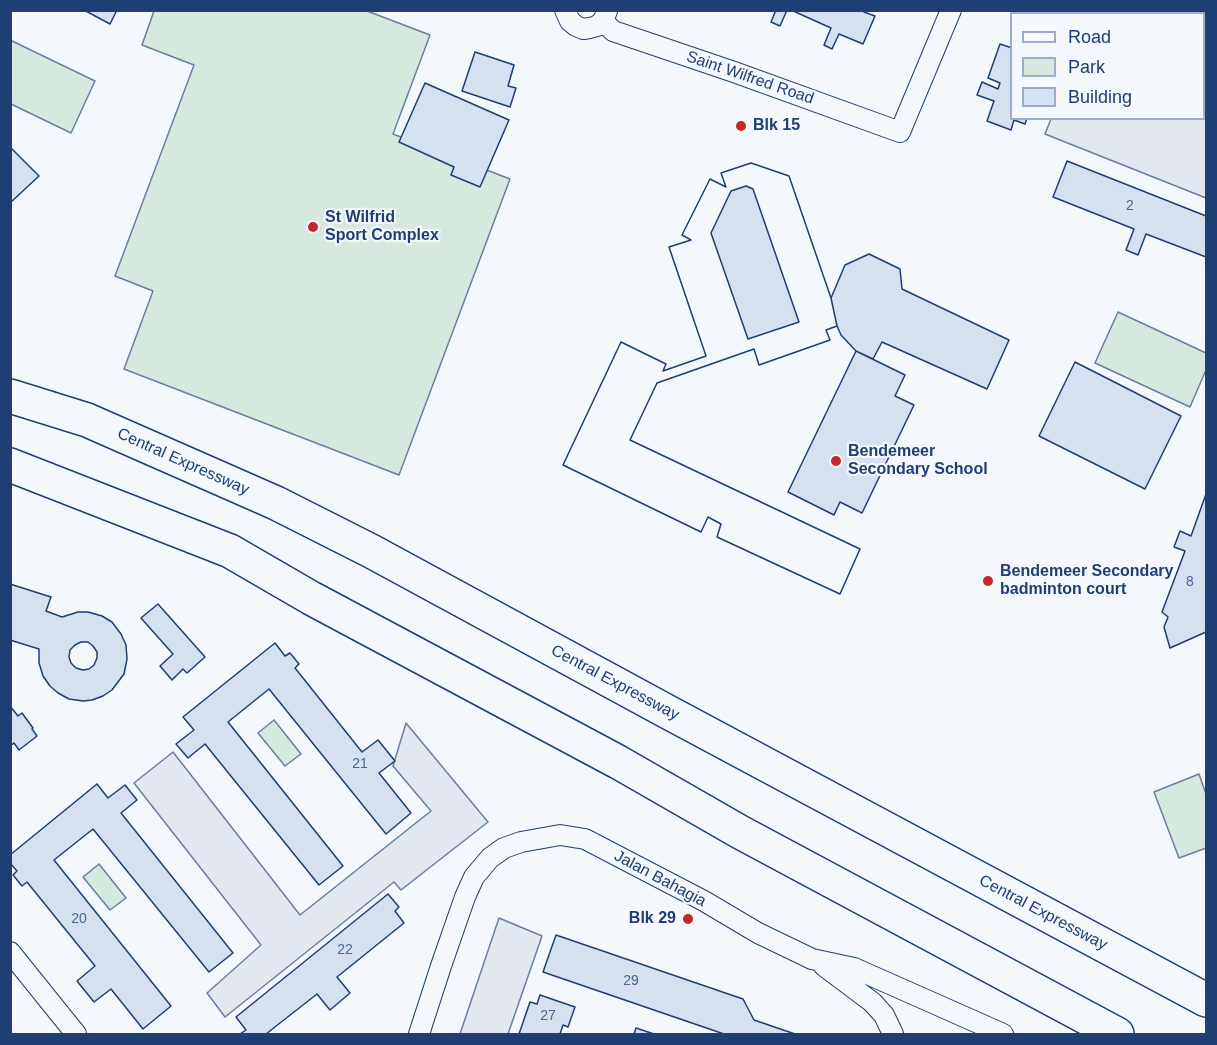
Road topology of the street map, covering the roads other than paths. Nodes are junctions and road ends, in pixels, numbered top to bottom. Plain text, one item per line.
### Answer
1 (565, 10) edge
2 (951, 10) edge
3 (605, 16) edge
4 (10, 396) edge
5 (10, 465) edge
6 (10, 952) edge
7 (812, 959) junction
8 (1206, 1000) edge
9 (76, 1035) edge
10 (419, 1035) edge
11 (893, 1035) edge
12 (1003, 1035) edge
13 (1117, 1035) edge

1 - 3 street, Saint Wilfred Road
2 - 3 street, Saint Wilfred Road
4 - 8 highway, Central Expressway
5 - 13 highway
6 - 9 street
7 - 10 street, Jalan Bahagia
7 - 11 street
7 - 12 street, Jalan Bahagia

